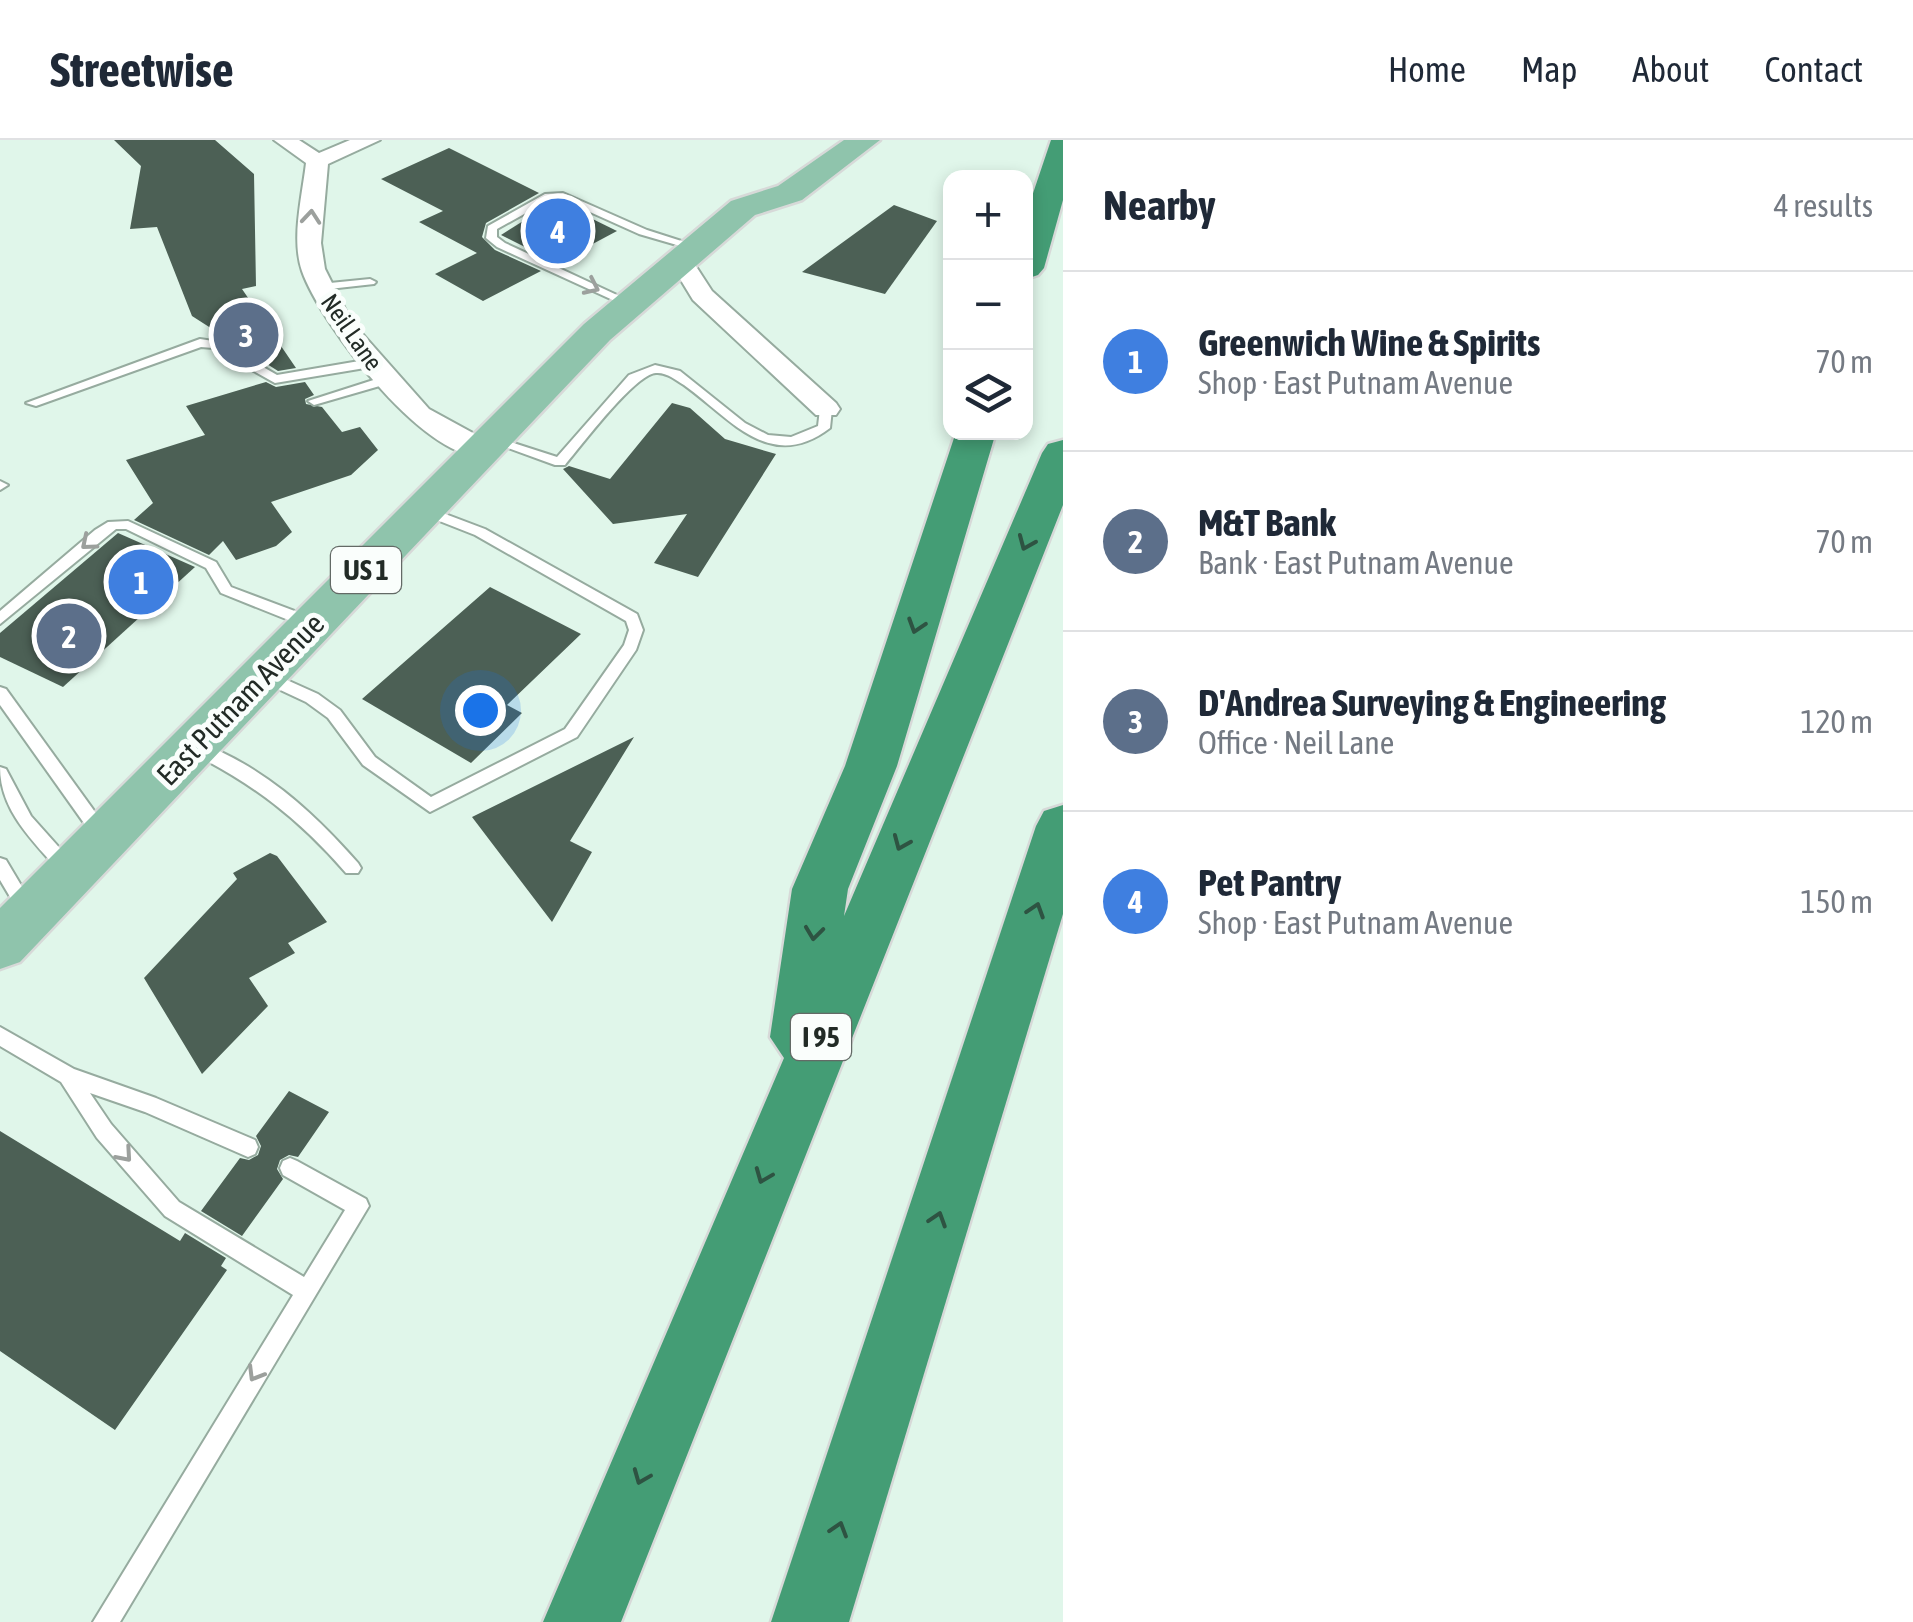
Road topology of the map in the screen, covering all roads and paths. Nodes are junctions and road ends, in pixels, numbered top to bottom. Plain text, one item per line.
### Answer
1 (285, 140) edge
2 (369, 140) edge
3 (864, 140) edge
4 (1063, 145) edge
5 (317, 161) junction
6 (776, 161) dead end
7 (743, 208) junction
8 (687, 253) junction
9 (1028, 260) edge
10 (370, 282) dead end
11 (320, 287) junction
12 (628, 304) junction
13 (379, 371) junction
14 (314, 401) dead end
15 (32, 403) dead end
16 (826, 409) joint
17 (973, 440) edge
18 (488, 445) junction
19 (1063, 453) edge
20 (424, 510) junction
21 (0, 618) edge
22 (313, 624) junction
23 (264, 676) junction
24 (0, 693) edge
25 (194, 746) junction
26 (0, 774) edge
27 (1063, 826) edge
28 (104, 838) junction
29 (0, 865) edge
30 (352, 868) dead end
31 (71, 872) junction
32 (15, 929) edge
33 (0, 1036) edge
34 (68, 1076) junction
35 (791, 1109) junction
36 (248, 1147) dead end
37 (290, 1168) dead end
38 (305, 1290) junction
39 (106, 1622) edge
40 (582, 1622) edge
41 (810, 1622) edge

1 - 5 street
2 - 5 street
3 - 7 main road, East Putnam Avenue / US 1
4 - 9 highway
11 -> 5 street, Neil Lane
6 - 7 main road, East Putnam Avenue / US 1
7 - 8 main road, East Putnam Avenue / US 1
8 - 12 main road, East Putnam Avenue / US 1
8 -> 12 lane
8 - 16 street
10 - 11 lane
11 - 13 street, Neil Lane
12 - 18 main road, East Putnam Avenue / US 1
13 - 14 lane
13 - 15 lane
13 - 18 street, Neil Lane
16 - 18 lane
17 -> 35 highway
18 - 20 main road, East Putnam Avenue / US 1
19 -> 35 highway, I 95
20 - 22 main road, East Putnam Avenue / US 1
20 - 23 lane
22 -> 21 lane
22 - 23 main road, East Putnam Avenue / US 1
23 - 25 main road, East Putnam Avenue / US 1
24 - 28 lane
25 - 28 main road, East Putnam Avenue / US 1
25 - 30 lane
26 - 31 lane
41 -> 27 highway
28 - 31 main road, East Putnam Avenue / US 1
29 - 32 lane
31 - 32 main road, East Putnam Avenue / US 1
33 - 34 lane
34 - 36 lane
34 -> 38 lane
35 -> 40 highway, I 95
37 - 38 lane
38 -> 39 lane

